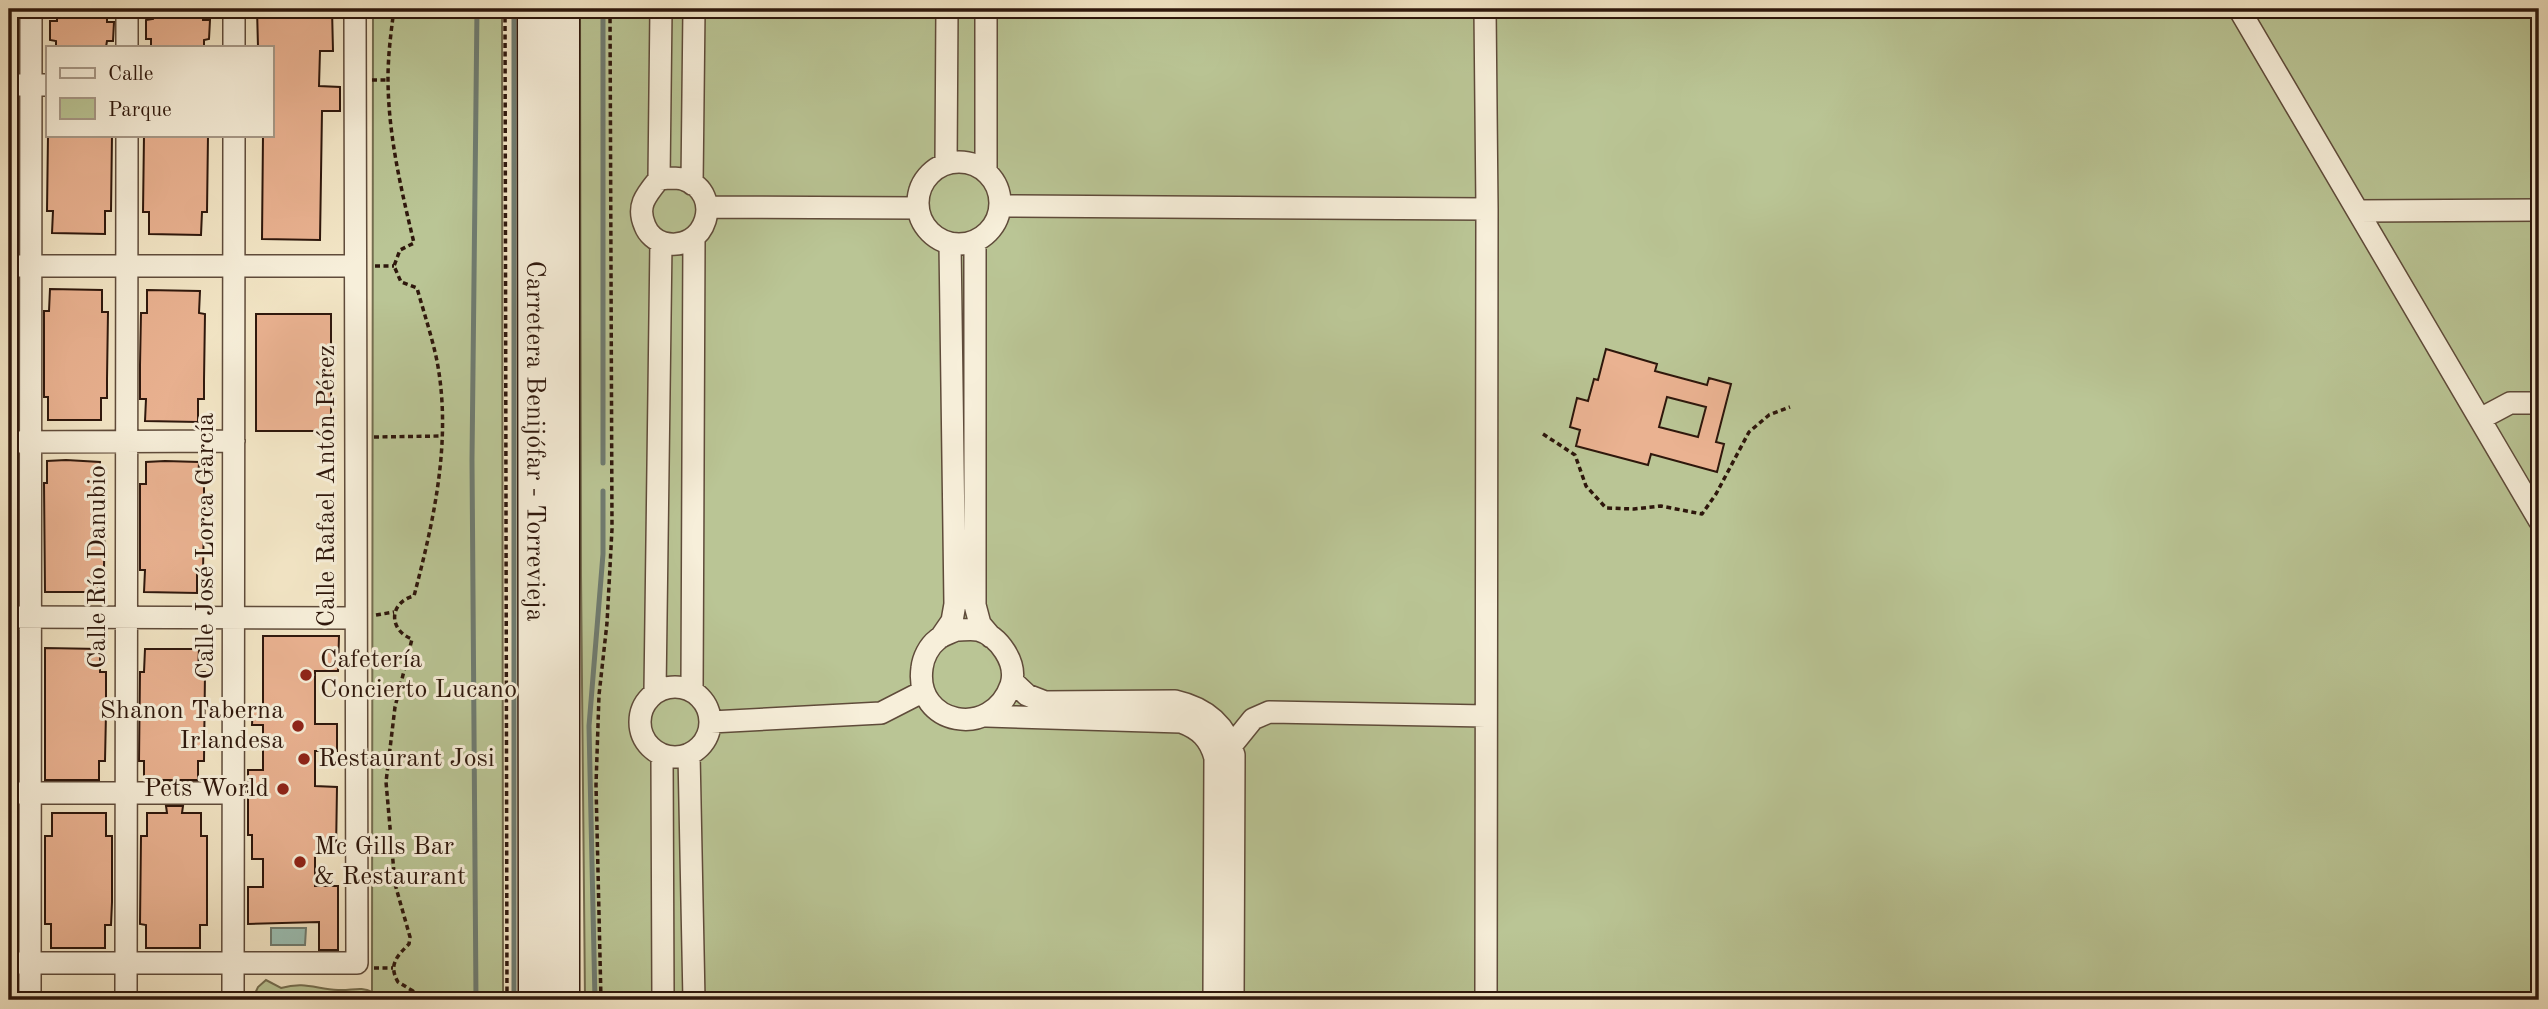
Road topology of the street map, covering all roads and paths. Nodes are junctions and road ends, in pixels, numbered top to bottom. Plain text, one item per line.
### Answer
1 (31, 9) edge
2 (127, 9) edge
3 (234, 9) edge
4 (355, 9) edge
5 (394, 9) edge
6 (505, 9) edge
7 (534, 9) edge
8 (562, 9) edge
9 (610, 9) edge
10 (661, 9) edge
11 (694, 9) edge
12 (947, 9) edge
13 (986, 9) edge
14 (1485, 9) edge
15 (2239, 9) edge
16 (127, 46) edge
17 (234, 46) edge
18 (9, 85) edge
19 (39, 85) edge
20 (127, 136) edge
21 (234, 136) edge
22 (946, 164) junction
23 (986, 172) junction
24 (659, 179) junction
25 (692, 184) junction
26 (1000, 206) junction
27 (707, 207) junction
28 (918, 208) junction
29 (1487, 209) junction
30 (2539, 210) edge
31 (2358, 211) junction
32 (694, 238) junction
33 (975, 241) junction
34 (661, 242) junction
35 (950, 243) junction
36 (9, 266) edge
37 (31, 266) junction
38 (127, 266) junction
39 (234, 266) junction
40 (355, 266) junction
41 (2539, 403) edge
42 (1790, 407) dead end
43 (2480, 419) junction
44 (1543, 434) dead end
45 (442, 436) junction
46 (355, 437) junction
47 (234, 441) junction
48 (9, 442) edge
49 (31, 442) junction
50 (126, 442) junction
51 (2539, 520) edge
52 (9, 617) edge
53 (31, 617) junction
54 (126, 618) junction
55 (234, 618) junction
56 (356, 618) junction
57 (941, 637) junction
58 (991, 637) junction
59 (1012, 681) junction
60 (692, 690) junction
61 (655, 692) junction
62 (922, 692) junction
63 (987, 716) junction
64 (1486, 716) junction
65 (711, 722) junction
66 (1232, 745) junction
67 (689, 754) junction
68 (662, 755) junction
69 (9, 793) edge
70 (30, 793) junction
71 (126, 793) junction
72 (234, 793) junction
73 (19, 963) edge
74 (126, 963) junction
75 (233, 963) junction
76 (30, 1000) edge
77 (126, 1000) edge
78 (233, 1000) edge
79 (416, 1000) edge
80 (507, 1000) edge
81 (535, 1000) edge
82 (563, 1000) edge
83 (601, 1000) edge
84 (663, 1000) edge
85 (694, 1000) edge
86 (1214, 1000) edge
87 (1233, 1000) edge
88 (1486, 1000) edge

1 - 19 street
2 - 16 street
3 - 17 street
4 - 40 street, Calle Rafael Antón Pérez
5 - 45 path
6 - 80 path
7 - 81 main road, Carretera Benijófar - Torrevieja
8 - 82 main road, Carretera Benijófar - Torrevieja
9 - 83 path
10 - 24 street
11 - 25 street
12 - 22 street
13 - 23 street
14 - 29 street
15 - 31 street
18 - 19 street
19 - 37 street
20 - 38 street, Calle Río Danubio
21 - 39 street, Calle José Lorca García
22 - 23 street
22 - 28 street
23 - 26 street
24 - 25 street
24 - 34 street
25 - 27 street
26 - 29 street
26 - 33 street
27 - 28 street
27 - 32 street
28 - 35 street
29 - 64 street
30 - 31 street
31 - 43 street
32 - 34 street
32 - 60 street
33 - 35 street
33 - 58 street
34 - 61 street
35 - 57 street
36 - 37 street
37 - 38 street
37 - 49 street
38 - 39 street
38 - 50 street, Calle Río Danubio
39 - 40 street
39 - 47 street, Calle José Lorca García
40 - 46 street, Calle Rafael Antón Pérez
41 - 43 street
42 - 44 path
43 - 51 street
45 - 46 path
45 - 79 path
46 - 56 street, Calle Rafael Antón Pérez
47 - 50 street
47 - 55 street, Calle José Lorca García
48 - 49 street
49 - 50 street
49 - 53 street
50 - 54 street, Calle Río Danubio
52 - 53 street
53 - 54 street
53 - 70 street
54 - 55 street
54 - 71 street, Calle Río Danubio
55 - 56 street
55 - 72 street, Calle José Lorca García
56 - 75 street, Calle Rafael Antón Pérez
57 - 58 street
57 - 62 street
58 - 59 street
59 - 63 street
59 - 66 street
60 - 61 street
60 - 65 street
61 - 68 street
62 - 63 street
62 - 65 street
63 - 86 street
64 - 66 street
64 - 88 street
65 - 67 street
66 - 87 street
67 - 68 street
67 - 85 street
68 - 84 street
69 - 70 street
70 - 71 street
70 - 73 street
71 - 72 street
71 - 74 street, Calle Río Danubio
72 - 75 street, Calle José Lorca García
73 - 74 street
73 - 76 street
74 - 75 street
74 - 77 street, Calle Río Danubio
75 - 78 street, Calle José Lorca García

